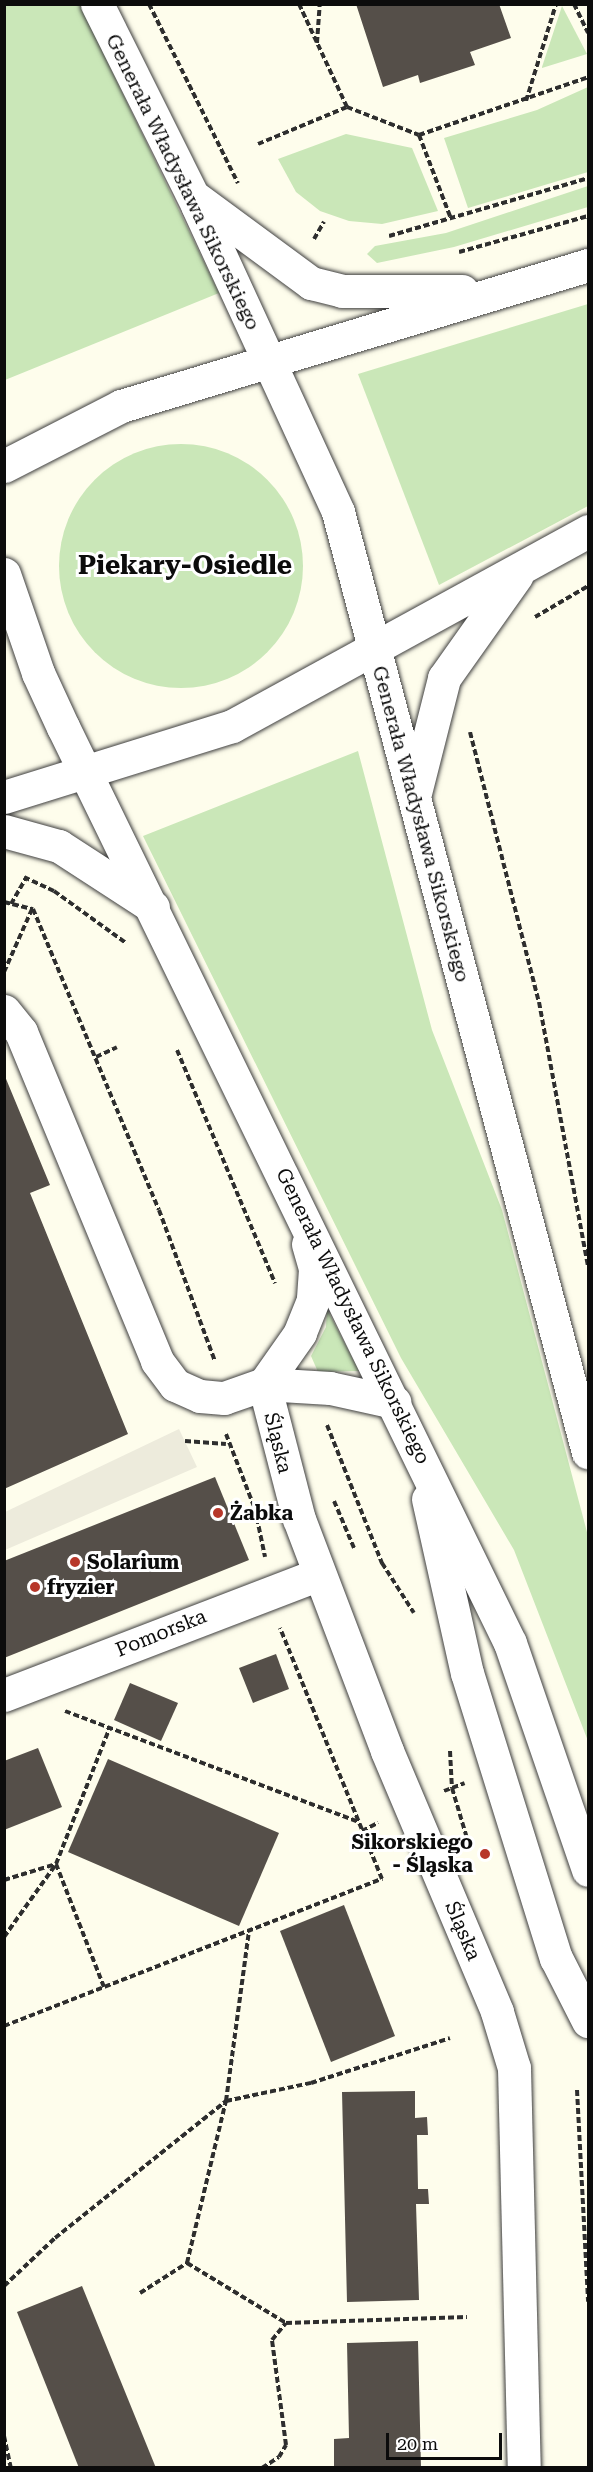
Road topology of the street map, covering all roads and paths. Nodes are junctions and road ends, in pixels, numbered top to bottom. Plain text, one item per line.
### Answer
1 (97, 4) edge
2 (148, 4) edge
3 (299, 4) edge
4 (320, 4) edge
5 (556, 4) edge
6 (574, 4) edge
7 (588, 33) edge
8 (316, 44) junction
9 (588, 76) edge
10 (526, 102) junction
11 (347, 107) junction
12 (419, 135) junction
13 (258, 144) dead end
14 (588, 178) edge
15 (244, 195) dead end
16 (193, 196) junction
17 (588, 216) edge
18 (451, 219) junction
19 (324, 222) dead end
20 (305, 234) dead end
21 (389, 236) dead end
22 (450, 255) dead end
23 (588, 265) edge
24 (496, 291) junction
25 (268, 360) junction
26 (4, 466) edge
27 (588, 531) edge
28 (524, 566) junction
29 (4, 574) edge
30 (588, 586) edge
31 (525, 623) dead end
32 (375, 648) junction
33 (472, 722) dead end
34 (88, 773) junction
35 (4, 797) edge
36 (414, 799) junction
37 (4, 831) edge
38 (4, 902) edge
39 (11, 904) junction
40 (155, 908) junction
41 (33, 909) junction
42 (132, 952) dead end
43 (4, 972) edge
44 (10, 1027) edge
45 (175, 1046) dead end
46 (117, 1047) dead end
47 (96, 1057) junction
48 (298, 1205) junction
49 (159, 1210) dead end
50 (588, 1267) edge
51 (295, 1339) junction
52 (264, 1384) junction
53 (314, 1388) junction
54 (394, 1402) junction
55 (185, 1441) dead end
56 (226, 1444) dead end
57 (416, 1448) junction
58 (588, 1452) edge
59 (319, 1574) junction
60 (272, 1589) junction
61 (416, 1616) dead end
62 (4, 1695) edge
63 (56, 1707) dead end
64 (110, 1727) junction
65 (578, 1811) edge
66 (359, 1822) junction
67 (56, 1864) junction
68 (588, 1870) edge
69 (4, 1880) edge
70 (249, 1930) junction
71 (4, 1937) edge
72 (104, 1987) junction
73 (588, 2021) edge
74 (4, 2026) edge
75 (450, 2038) dead end
76 (576, 2090) dead end
77 (226, 2101) junction
78 (187, 2263) junction
79 (4, 2286) edge
80 (140, 2293) dead end
81 (588, 2302) edge
82 (467, 2317) dead end
83 (286, 2323) junction
84 (4, 2436) edge
85 (6, 2452) edge
86 (11, 2468) edge
87 (262, 2468) edge
88 (524, 2468) edge

1 - 16 street, Generała Władysława Sikorskiego
2 - 15 path
3 - 8 path
4 - 8 path
5 - 10 path
6 - 7 path
8 - 11 path
9 - 10 path
10 - 12 path
11 - 12 path
11 - 13 path
12 - 18 path
14 - 18 path
16 - 24 street
16 - 25 street, Generała Władysława Sikorskiego
17 - 22 path
18 - 21 path
19 - 20 path
23 - 24 street
24 - 25 street
25 - 26 street
25 - 32 street, Generała Władysława Sikorskiego
27 - 28 street
28 - 32 street
28 - 36 street
29 - 34 street, Generała Władysława Sikorskiego
30 - 31 path
32 - 34 street
32 - 36 street, Generała Władysława Sikorskiego
33 - 50 path
34 - 35 street
34 - 40 street, Generała Władysława Sikorskiego
36 - 58 street, Generała Władysława Sikorskiego
37 - 40 street
38 - 39 path
39 - 41 path
39 - 42 path
40 - 48 street, Generała Władysława Sikorskiego
41 - 43 path
41 - 47 path
44 - 52 street
45 - 51 path
46 - 47 path
47 - 49 path
48 - 51 street
48 - 54 street, Generała Władysława Sikorskiego
51 - 52 street
52 - 53 street, Śląska
52 - 59 street, Śląska
53 - 54 street, Śląska
53 - 61 path
54 - 57 street, Generała Władysława Sikorskiego
55 - 56 path
57 - 65 street, Generała Władysława Sikorskiego
57 - 73 street
59 - 60 street, Pomorska
59 - 88 street, Śląska
60 - 62 street, Pomorska
60 - 66 path
63 - 64 path
64 - 66 path
64 - 67 path
65 - 68 street, Generała Władysława Sikorskiego
66 - 70 path
67 - 69 path
67 - 71 path
67 - 72 path
70 - 72 path
70 - 77 path
72 - 74 path
75 - 77 path
76 - 81 path
77 - 78 path
77 - 79 path
78 - 80 path
78 - 83 path
82 - 83 path
83 - 87 path
84 - 85 path
85 - 86 path

